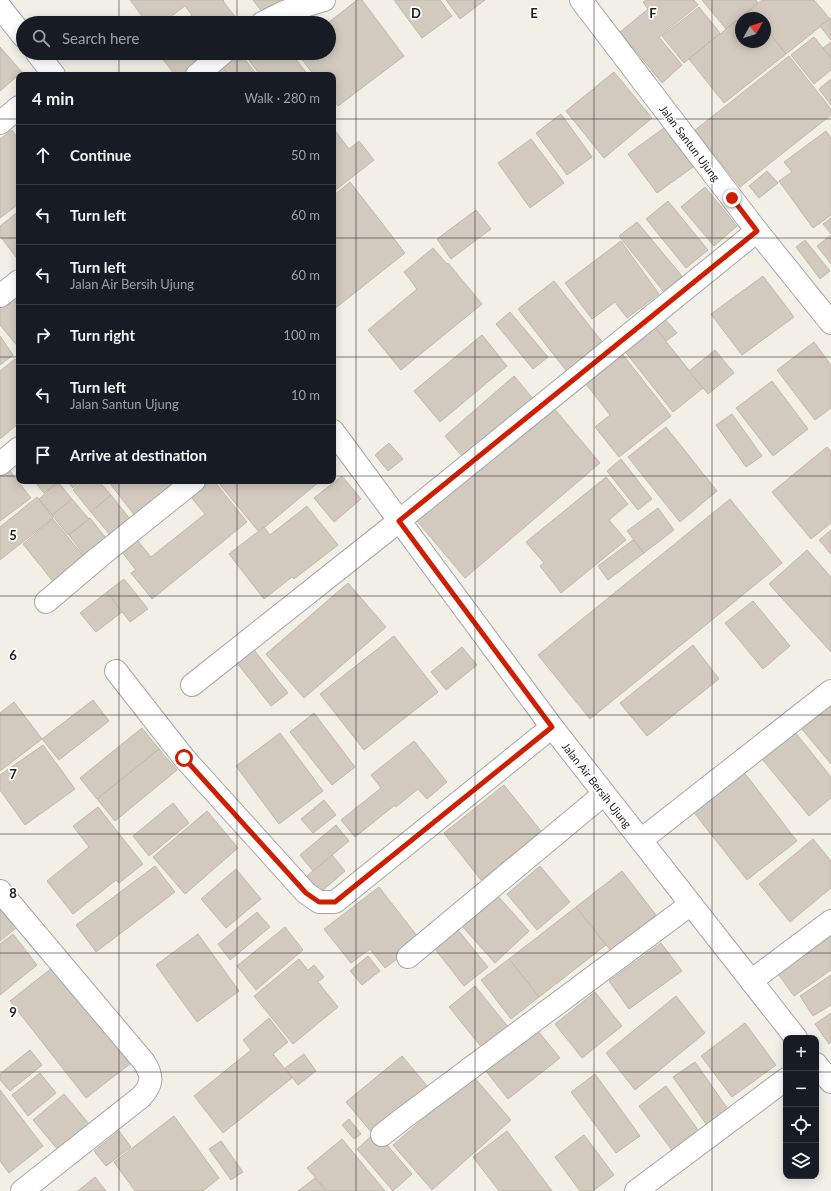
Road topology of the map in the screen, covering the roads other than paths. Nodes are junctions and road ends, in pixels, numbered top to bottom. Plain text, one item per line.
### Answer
1 (324, 0) edge
2 (581, 0) edge
3 (0, 7) edge
4 (276, 16) edge
5 (16, 27) edge
6 (42, 60) edge
7 (215, 60) edge
8 (52, 72) edge
9 (201, 72) edge
10 (16, 110) edge
11 (0, 123) edge
12 (757, 231) junction
13 (16, 283) edge
14 (0, 296) edge
15 (831, 323) edge
16 (336, 436) edge
17 (16, 451) edge
18 (0, 464) edge
19 (190, 484) edge
20 (399, 521) junction
21 (46, 602) dead end
22 (116, 671) dead end
23 (192, 686) dead end
24 (831, 691) edge
25 (552, 727) junction
26 (604, 794) junction
27 (641, 840) junction
28 (0, 891) edge
29 (690, 904) junction
30 (831, 921) edge
31 (408, 957) dead end
32 (751, 981) junction
33 (794, 1035) edge
34 (819, 1068) edge
35 (783, 1081) edge
36 (831, 1082) edge
37 (382, 1135) dead end
38 (22, 1191) edge
39 (636, 1191) edge

1 - 4 street
2 - 12 street, Jalan Santun Ujung
3 - 5 street
6 - 8 street
7 - 9 street
10 - 11 street
12 - 15 street, Jalan Santun Ujung
12 - 20 street
13 - 14 street
16 - 20 street, Jalan Air Bersih Ujung
17 - 18 street
19 - 21 street
20 - 23 street
20 - 25 street, Jalan Air Bersih Ujung
22 - 25 street
24 - 27 street
25 - 26 street, Jalan Air Bersih Ujung
26 - 27 street, Jalan Air Bersih Ujung
26 - 31 street
27 - 29 street, Jalan Air Bersih Ujung
28 - 38 street
29 - 32 street, Jalan Air Bersih Ujung
29 - 37 street
30 - 32 street
32 - 33 street, Jalan Air Bersih Ujung
34 - 36 street
35 - 39 street

